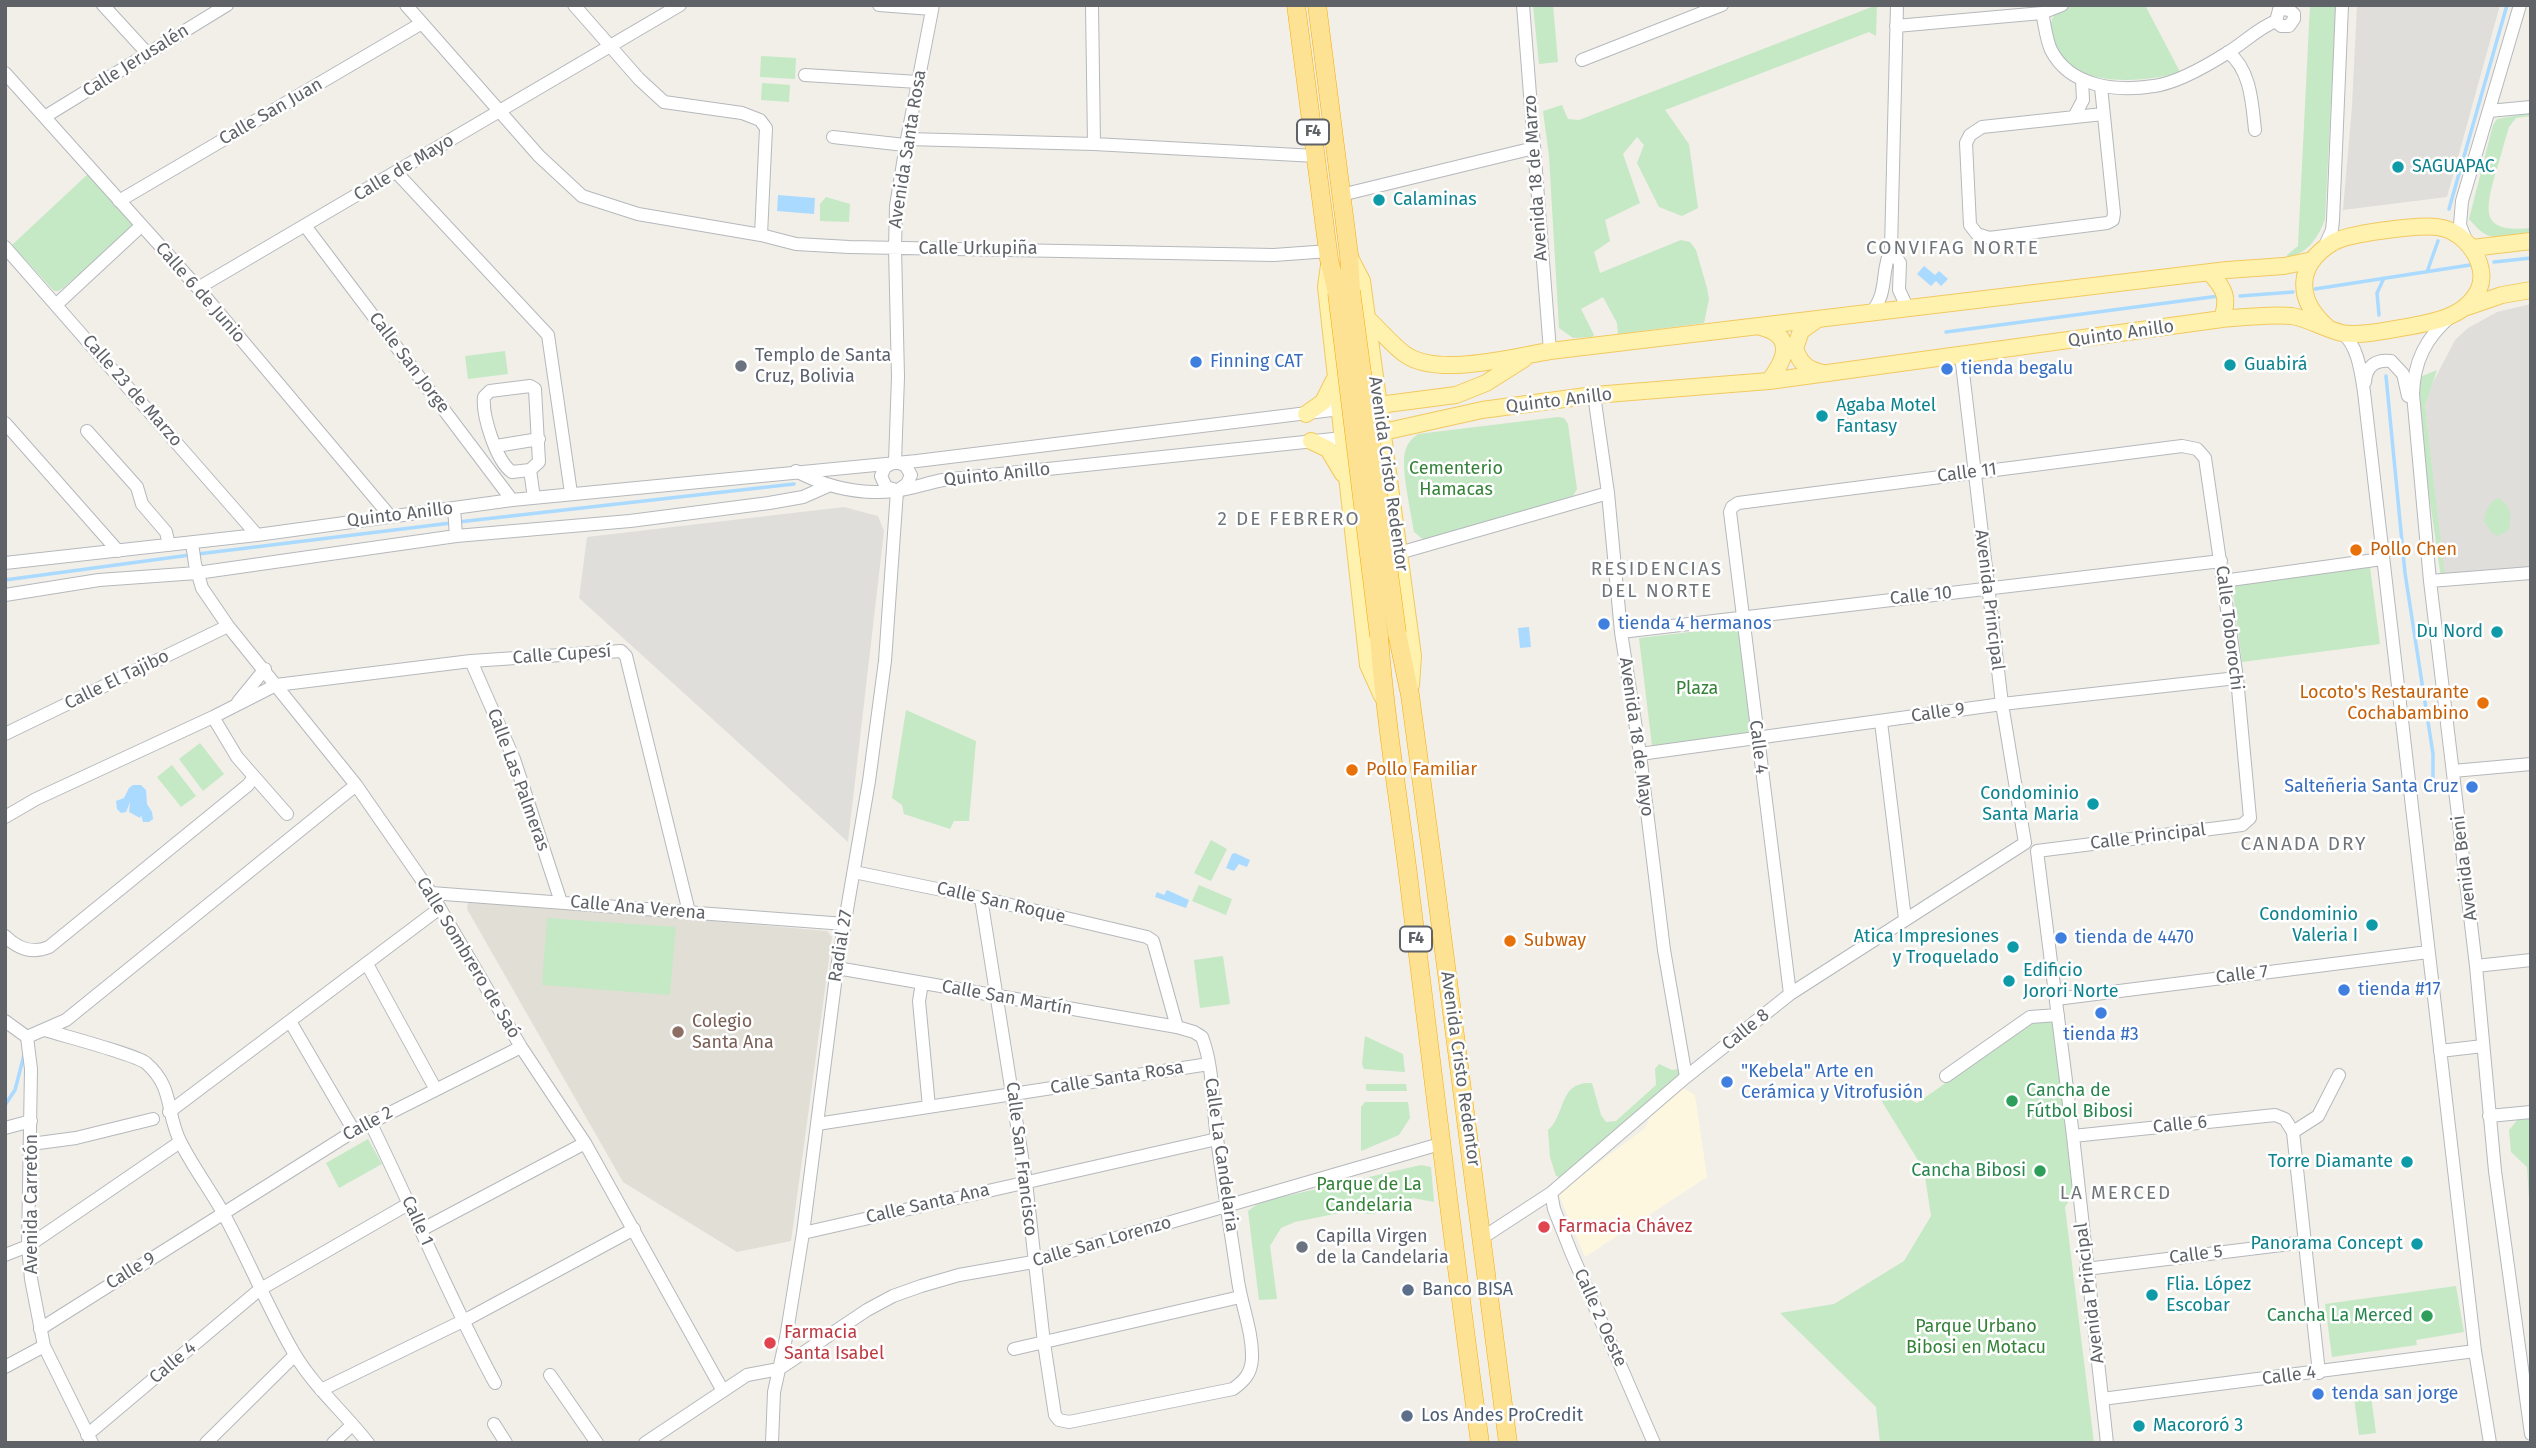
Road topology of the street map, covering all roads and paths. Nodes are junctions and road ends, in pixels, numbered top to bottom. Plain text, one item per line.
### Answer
1 (103, 5) edge
2 (227, 5) edge
3 (407, 5) edge
4 (574, 5) edge
5 (680, 5) edge
6 (879, 5) edge
7 (1092, 5) edge
8 (1296, 5) edge
9 (1317, 5) edge
10 (1523, 5) edge
11 (1722, 5) edge
12 (1897, 5) edge
13 (2062, 5) edge
14 (2342, 5) edge
15 (2521, 5) edge
16 (932, 7) edge
17 (2042, 13) junction
18 (2276, 20) dead end
19 (422, 23) junction
20 (1896, 26) junction
21 (611, 48) junction
22 (2228, 52) junction
23 (148, 53) junction
24 (1582, 60) dead end
25 (5, 74) edge
26 (805, 75) dead end
27 (2081, 80) junction
28 (918, 82) junction
29 (2101, 87) junction
30 (2531, 107) edge
31 (500, 111) junction
32 (2488, 111) junction
33 (2103, 114) junction
34 (46, 117) junction
35 (2074, 117) junction
36 (2255, 130) dead end
37 (833, 137) dead end
38 (906, 142) junction
39 (1094, 144) junction
40 (1534, 148) junction
41 (1316, 156) junction
42 (396, 172) junction
43 (1341, 195) junction
44 (119, 201) junction
45 (2462, 201) junction
46 (2334, 209) junction
47 (141, 226) junction
48 (306, 226) junction
49 (2437, 227) junction
50 (761, 235) junction
51 (2358, 235) junction
52 (2531, 241) edge
53 (2469, 245) junction
54 (5, 247) edge
55 (895, 248) junction
56 (1891, 249) junction
57 (1329, 255) junction
58 (2318, 255) junction
59 (1349, 256) junction
60 (2210, 273) junction
61 (198, 288) junction
62 (2531, 290) edge
63 (1344, 292) junction
64 (57, 304) junction
65 (1908, 309) junction
66 (1871, 313) junction
67 (2456, 313) junction
68 (1367, 318) junction
69 (2222, 319) junction
70 (1817, 320) junction
71 (1761, 327) junction
72 (2326, 327) junction
73 (2342, 333) junction
74 (1549, 351) junction
75 (1532, 354) junction
76 (1961, 355) junction
77 (1374, 368) junction
78 (1824, 373) junction
79 (1336, 374) junction
80 (1769, 381) junction
81 (2364, 392) junction
82 (1594, 395) junction
83 (1379, 405) junction
84 (1339, 409) junction
85 (1306, 414) junction
86 (5, 423) edge
87 (1412, 424) junction
88 (87, 431) dead end
89 (1382, 432) junction
90 (1343, 438) junction
91 (538, 439) junction
92 (1311, 441) junction
93 (496, 446) junction
94 (2197, 449) joint
95 (895, 462) junction
96 (530, 470) junction
97 (796, 471) junction
98 (1974, 472) junction
99 (828, 486) junction
100 (1389, 486) junction
101 (897, 491) junction
102 (571, 493) junction
103 (1349, 493) junction
104 (1608, 493) junction
105 (2421, 496) junction
106 (534, 498) junction
107 (512, 500) junction
108 (1738, 503) joint
109 (454, 511) junction
110 (390, 516) junction
111 (456, 534) junction
112 (257, 535) junction
113 (192, 544) junction
114 (169, 545) junction
115 (118, 551) junction
116 (1399, 552) junction
117 (2382, 559) junction
118 (2221, 561) junction
119 (5, 563) edge
120 (196, 569) junction
121 (2531, 573) edge
122 (2223, 581) junction
123 (2430, 581) junction
124 (1988, 589) junction
125 (5, 595) edge
126 (1743, 617) junction
127 (228, 626) junction
128 (1621, 632) junction
129 (471, 661) junction
130 (265, 670) junction
131 (2236, 678) junction
132 (276, 685) junction
133 (1410, 695) junction
134 (1383, 698) junction
135 (2002, 704) junction
136 (236, 705) junction
137 (213, 717) junction
138 (1881, 722) junction
139 (5, 734) edge
140 (1757, 737) junction
141 (1640, 754) junction
142 (2531, 764) edge
143 (2453, 771) junction
144 (253, 778) junction
145 (356, 785) junction
146 (2250, 811) joint
147 (287, 814) dead end
148 (5, 817) edge
149 (2025, 843) junction
150 (2037, 851) junction
151 (854, 872) junction
152 (431, 893) junction
153 (981, 898) junction
154 (561, 902) junction
155 (440, 908) junction
156 (689, 912) junction
157 (1905, 919) junction
158 (845, 924) junction
159 (5, 936) edge
160 (2428, 952) junction
161 (2531, 960) edge
162 (367, 964) junction
163 (2476, 966) junction
164 (837, 968) junction
165 (922, 983) junction
166 (1790, 994) junction
167 (996, 996) junction
168 (2056, 999) junction
169 (2058, 1015) junction
170 (5, 1021) edge
171 (291, 1023) junction
172 (1177, 1027) junction
173 (45, 1030) junction
174 (27, 1037) junction
175 (2483, 1046) junction
176 (521, 1047) junction
177 (2440, 1051) junction
178 (1209, 1064) junction
179 (2339, 1075) dead end
180 (1946, 1076) dead end
181 (1686, 1077) junction
182 (435, 1088) junction
183 (1013, 1094) junction
184 (929, 1107) junction
185 (169, 1112) junction
186 (2531, 1112) edge
187 (2489, 1116) junction
188 (153, 1119) dead end
189 (31, 1121) junction
190 (370, 1122) junction
191 (817, 1124) junction
192 (5, 1128) edge
193 (354, 1130) junction
194 (2293, 1132) junction
195 (2073, 1136) junction
196 (1217, 1139) junction
197 (180, 1142) junction
198 (585, 1143) junction
199 (31, 1144) junction
200 (1440, 1144) junction
201 (1026, 1182) junction
202 (1551, 1192) junction
203 (410, 1203) junction
204 (1227, 1206) junction
205 (223, 1213) junction
206 (634, 1229) junction
207 (421, 1230) junction
208 (803, 1233) junction
209 (1482, 1238) junction
210 (2306, 1242) junction
211 (28, 1247) junction
212 (5, 1255) edge
213 (1033, 1262) junction
214 (2087, 1269) junction
215 (259, 1290) junction
216 (1240, 1297) junction
217 (466, 1319) junction
218 (40, 1329) junction
219 (1044, 1343) junction
220 (44, 1346) junction
221 (1014, 1349) dead end
222 (2475, 1351) junction
223 (295, 1355) junction
224 (5, 1367) edge
225 (779, 1368) junction
226 (2319, 1373) junction
227 (550, 1375) dead end
228 (495, 1383) dead end
229 (321, 1391) junction
230 (723, 1391) junction
231 (2102, 1399) junction
232 (1059, 1420) joint
233 (494, 1424) dead end
234 (352, 1425) junction
235 (2531, 1434) edge
236 (89, 1439) edge
237 (206, 1443) edge
238 (333, 1443) edge
239 (368, 1443) edge
240 (506, 1443) edge
241 (597, 1443) edge
242 (645, 1443) edge
243 (772, 1443) edge
244 (1480, 1443) edge
245 (1508, 1443) edge
246 (1654, 1443) edge
247 (2107, 1443) edge
248 (2490, 1443) edge

1 - 23 street
2 - 23 street, Calle Jerusalén
3 - 19 street, Calle Urkupiña
4 - 21 street
5 - 21 street, Calle de Mayo
6 - 16 street
7 - 39 street
8 - 41 highway, Avenida Cristo Redentor / F4
9 - 43 highway, Avenida Cristo Redentor / F4
10 - 40 street, Avenida 18 de Marzo
11 - 24 street
12 - 20 street
13 - 17 street
14 - 46 street
15 - 32 street
16 - 28 street, Avenida Santa Rosa
17 - 20 street
17 - 27 street
18 - 22 street
19 - 31 street, Calle Urkupiña
19 - 44 street, Calle San Juan
20 - 56 street
21 - 31 street, Calle de Mayo
21 - 50 street
22 - 29 street
22 - 36 street
23 - 34 street, Calle Jerusalén
25 - 34 street, Calle 6 de Junio
26 - 28 street
27 - 29 street
27 - 35 street
28 - 38 street, Avenida Santa Rosa
29 - 33 street
30 - 32 street
31 - 42 street, Calle de Mayo
31 - 50 street, Calle Urkupiña
32 - 45 street
33 - 35 street
33 - 35 street
34 - 44 street, Calle 6 de Junio
37 - 38 street
38 - 39 street
38 - 55 street, Avenida Santa Rosa
39 - 41 street
40 - 43 street
40 - 74 street, Avenida 18 de Marzo
41 - 57 highway, Avenida Cristo Redentor / F4
42 - 48 street, Calle de Mayo
42 - 102 street
43 - 59 highway, Avenida Cristo Redentor / F4
44 - 47 street, Calle 6 de Junio
45 - 49 street
45 - 53 street
46 - 51 street
46 - 58 street
47 - 61 street, Calle 6 de Junio
47 - 64 street
48 - 61 street, Calle de Mayo
48 - 107 street, Calle San Jorge
49 - 51 main road, Quinto Anillo
49 - 53 main road
50 - 55 street, Calle Urkupiña
51 - 58 main road, Quinto Anillo
52 - 53 main road
53 - 67 main road
54 - 64 street, Calle 23 de Marzo
55 - 57 street, Calle Urkupiña
55 - 95 street, Avenida Santa Rosa
56 - 65 street
56 - 66 street
57 - 63 highway, Avenida Cristo Redentor / F4
57 - 79 main road, Avenida Cristo Redentor
58 - 60 main road, Quinto Anillo
58 - 72 main road
59 - 63 highway, Avenida Cristo Redentor / F4
59 - 68 main road, Avenida Cristo Redentor
60 - 65 main road, Quinto Anillo
60 - 69 main road
61 - 110 street, Calle 6 de Junio
62 - 67 main road, Quinto Anillo
63 - 133 highway, Avenida Cristo Redentor / F4, bridge
63 - 134 highway, Avenida Cristo Redentor / F4, bridge
64 - 112 street, Calle 23 de Marzo
65 - 66 main road, Quinto Anillo
66 - 70 main road, Quinto Anillo
67 - 73 main road, Quinto Anillo
67 - 105 street, Avenida Beni
68 - 75 main road
68 - 77 main road, Avenida Cristo Redentor
69 - 72 main road, Quinto Anillo
69 - 76 main road, Quinto Anillo
70 - 71 main road, Quinto Anillo
70 - 78 main road
71 - 74 main road, Quinto Anillo
71 - 80 main road
72 - 73 main road, Quinto Anillo
73 - 81 street
74 - 75 main road, Quinto Anillo
75 - 83 main road, Quinto Anillo
76 - 78 main road, Quinto Anillo
76 - 98 street, Avenida Principal
77 - 79 main road
77 - 83 main road, Avenida Cristo Redentor
78 - 80 main road, Quinto Anillo
79 - 84 main road, Avenida Cristo Redentor
79 - 85 main road
80 - 82 main road, Quinto Anillo
81 - 105 street
81 - 117 street
82 - 87 main road, Quinto Anillo
82 - 104 street, Avenida 18 de Mayo
83 - 84 main road, Quinto Anillo
83 - 89 main road, Avenida Cristo Redentor
84 - 85 street, Quinto Anillo
84 - 90 main road, Avenida Cristo Redentor
85 - 95 street, Quinto Anillo
86 - 115 street
87 - 89 main road, Quinto Anillo
87 - 100 main road
88 - 114 street
89 - 90 main road, Quinto Anillo
89 - 100 main road, Avenida Cristo Redentor
90 - 92 street, Quinto Anillo
90 - 103 main road, Avenida Cristo Redentor
91 - 93 street
91 - 93 street
91 - 96 street
92 - 101 street, Quinto Anillo
92 - 103 main road
93 - 96 street
94 - 98 street, Calle 11
94 - 118 street, Calle Toborochi
95 - 97 street, Quinto Anillo
95 - 101 street, Radial 27
95 - 101 street
96 - 106 street
97 - 99 street, Quinto Anillo
97 - 102 street, Quinto Anillo
98 - 108 street, Calle 11
98 - 124 street, Avenida Principal
99 - 101 street, Quinto Anillo
99 - 111 street
100 - 103 main road
100 - 116 main road, Avenida Cristo Redentor
101 - 151 street, Radial 27
102 - 106 street, Quinto Anillo
103 - 134 main road, Avenida Cristo Redentor
104 - 116 street
104 - 128 street, Avenida 18 de Mayo
105 - 123 street, Avenida Beni
106 - 107 street, Quinto Anillo
107 - 109 street, Quinto Anillo
108 - 126 street, Calle 4
109 - 110 street, Quinto Anillo
109 - 111 street
110 - 112 street, Quinto Anillo
111 - 120 street
112 - 113 street, Quinto Anillo
113 - 114 street, Quinto Anillo
113 - 120 street, Calle Sombrero de Saó
114 - 115 street, Quinto Anillo
115 - 119 street, Quinto Anillo
116 - 133 main road, Avenida Cristo Redentor
117 - 122 street
117 - 160 street
118 - 122 street, Calle Toborochi
118 - 124 street, Calle 10
120 - 125 street
120 - 127 street, Calle Sombrero de Saó
121 - 123 street
122 - 131 street, Calle Toborochi
123 - 143 street, Avenida Beni
124 - 126 street, Calle 10
124 - 135 street, Avenida Principal
126 - 128 street, Calle 10
126 - 140 street, Calle 4
127 - 130 street, Calle Sombrero de Saó
127 - 139 street, Calle El Tajibo
128 - 141 street, Avenida 18 de Mayo
129 - 132 street, Calle Cupesí
129 - 154 street, Calle Las Palmeras
129 - 156 street, Calle Cupesí
130 - 132 street, Calle Sombrero de Saó
130 - 136 street
131 - 135 street, Calle 9
131 - 146 street, Calle Toborochi
132 - 136 street, Calle Cupesí
132 - 145 street, Calle Sombrero de Saó
133 - 209 highway, Avenida Cristo Redentor / F4
134 - 200 highway, Avenida Cristo Redentor / F4
135 - 138 street, Calle 9
135 - 149 street, Avenida Principal
136 - 137 street, Calle Cupesí
137 - 144 street
137 - 148 street, Calle Cupesí
138 - 140 street, Calle 9
138 - 157 street
140 - 141 street, Calle 9
140 - 166 street, Calle 4
141 - 181 street, Avenida 18 de Mayo
142 - 143 street
143 - 163 street, Avenida Beni
144 - 147 street
144 - 159 street
145 - 152 street, Calle Sombrero de Saó
145 - 173 street
146 - 150 street, Calle Principal
149 - 150 street
149 - 157 street, Calle 8
150 - 168 street, Avenida Principal
151 - 153 street, Calle San Roque
151 - 158 street, Radial 27
152 - 154 street, Calle Ana Verena
152 - 155 street, Calle Sombrero de Saó
153 - 167 street, Calle San Francisco
153 - 172 street, Calle San Roque
154 - 156 street, Calle Ana Verena
155 - 162 street
155 - 176 street, Calle Sombrero de Saó
156 - 158 street, Calle Ana Verena
157 - 166 street, Calle 8
158 - 164 street, Radial 27
160 - 168 street, Calle 7
160 - 177 street
161 - 163 street
162 - 171 street
162 - 182 street
163 - 175 street, Avenida Beni
164 - 165 street, Calle San Martín
164 - 191 street, Radial 27
165 - 167 street, Calle San Martín
165 - 184 street
166 - 181 street, Calle 8
167 - 172 street, Calle San Martín
167 - 183 street, Calle San Francisco
168 - 169 street, Avenida Principal
169 - 180 street
169 - 195 street, Avenida Principal
170 - 174 street
171 - 185 street
171 - 193 street
172 - 178 street, Calle La Candelaria
173 - 174 street
173 - 185 street
174 - 189 street, Avenida Carretón
175 - 177 street
175 - 187 street, Avenida Beni
176 - 182 street, Calle 2
176 - 198 street, Calle Sombrero de Saó
177 - 222 street
178 - 183 street, Calle Santa Rosa
178 - 196 street, Calle La Candelaria
179 - 194 street
181 - 202 street, Calle 8
182 - 190 street, Calle 2
183 - 184 street, Calle Santa Rosa
183 - 201 street, Calle San Francisco
184 - 191 street, Calle Santa Rosa
185 - 197 street
186 - 187 street
187 - 235 street, Avenida Beni
188 - 199 street
189 - 192 street
189 - 199 street, Avenida Carretón
190 - 193 street, Calle 2
190 - 203 street, Calle 1
191 - 208 street, Radial 27
193 - 205 street, Calle 2
194 - 195 street, Calle 6
194 - 210 street
195 - 214 street, Avenida Principal
196 - 201 street, Calle Santa Ana
196 - 204 street, Calle La Candelaria
197 - 205 street
197 - 211 street
198 - 206 street, Calle Sombrero de Saó
198 - 207 street
199 - 211 street, Avenida Carretón
200 - 204 street, Calle San Lorenzo
200 - 244 highway, Avenida Cristo Redentor / F4
201 - 208 street, Calle Santa Ana
201 - 213 street, Calle San Francisco
202 - 209 street, Calle 8
202 - 246 street, Calle 2 Oeste
203 - 207 street, Calle 1
203 - 215 street, Calle 4
204 - 213 street, Calle San Lorenzo
204 - 216 street, Calle La Candelaria
205 - 215 street
205 - 218 street, Calle 9
206 - 217 street
206 - 230 street, Calle Sombrero de Saó
207 - 217 street, Calle 1
208 - 225 street, Radial 27
209 - 245 highway, Avenida Cristo Redentor / F4
210 - 214 street, Calle 5
210 - 226 street
211 - 212 street
211 - 218 street, Avenida Carretón
213 - 219 street, Calle San Francisco
213 - 225 street, Calle San Lorenzo
214 - 231 street, Avenida Principal
215 - 223 street
215 - 236 street, Calle 4
216 - 219 street
216 - 232 street, Calle La Candelaria
217 - 228 street, Calle 1
217 - 229 street
218 - 220 street, Avenida Carretón
219 - 221 street
219 - 232 street, Calle San Francisco
220 - 224 street
220 - 236 street, Avenida Carretón
222 - 226 street, Calle 4
222 - 248 street
223 - 229 street
223 - 237 street
225 - 230 street, Calle San Lorenzo
225 - 243 street, Radial 27
226 - 231 street, Calle 4
227 - 241 street
229 - 234 street
230 - 242 street, Calle San Lorenzo
231 - 247 street, Avenida Principal
233 - 240 street
234 - 238 street
234 - 239 street

